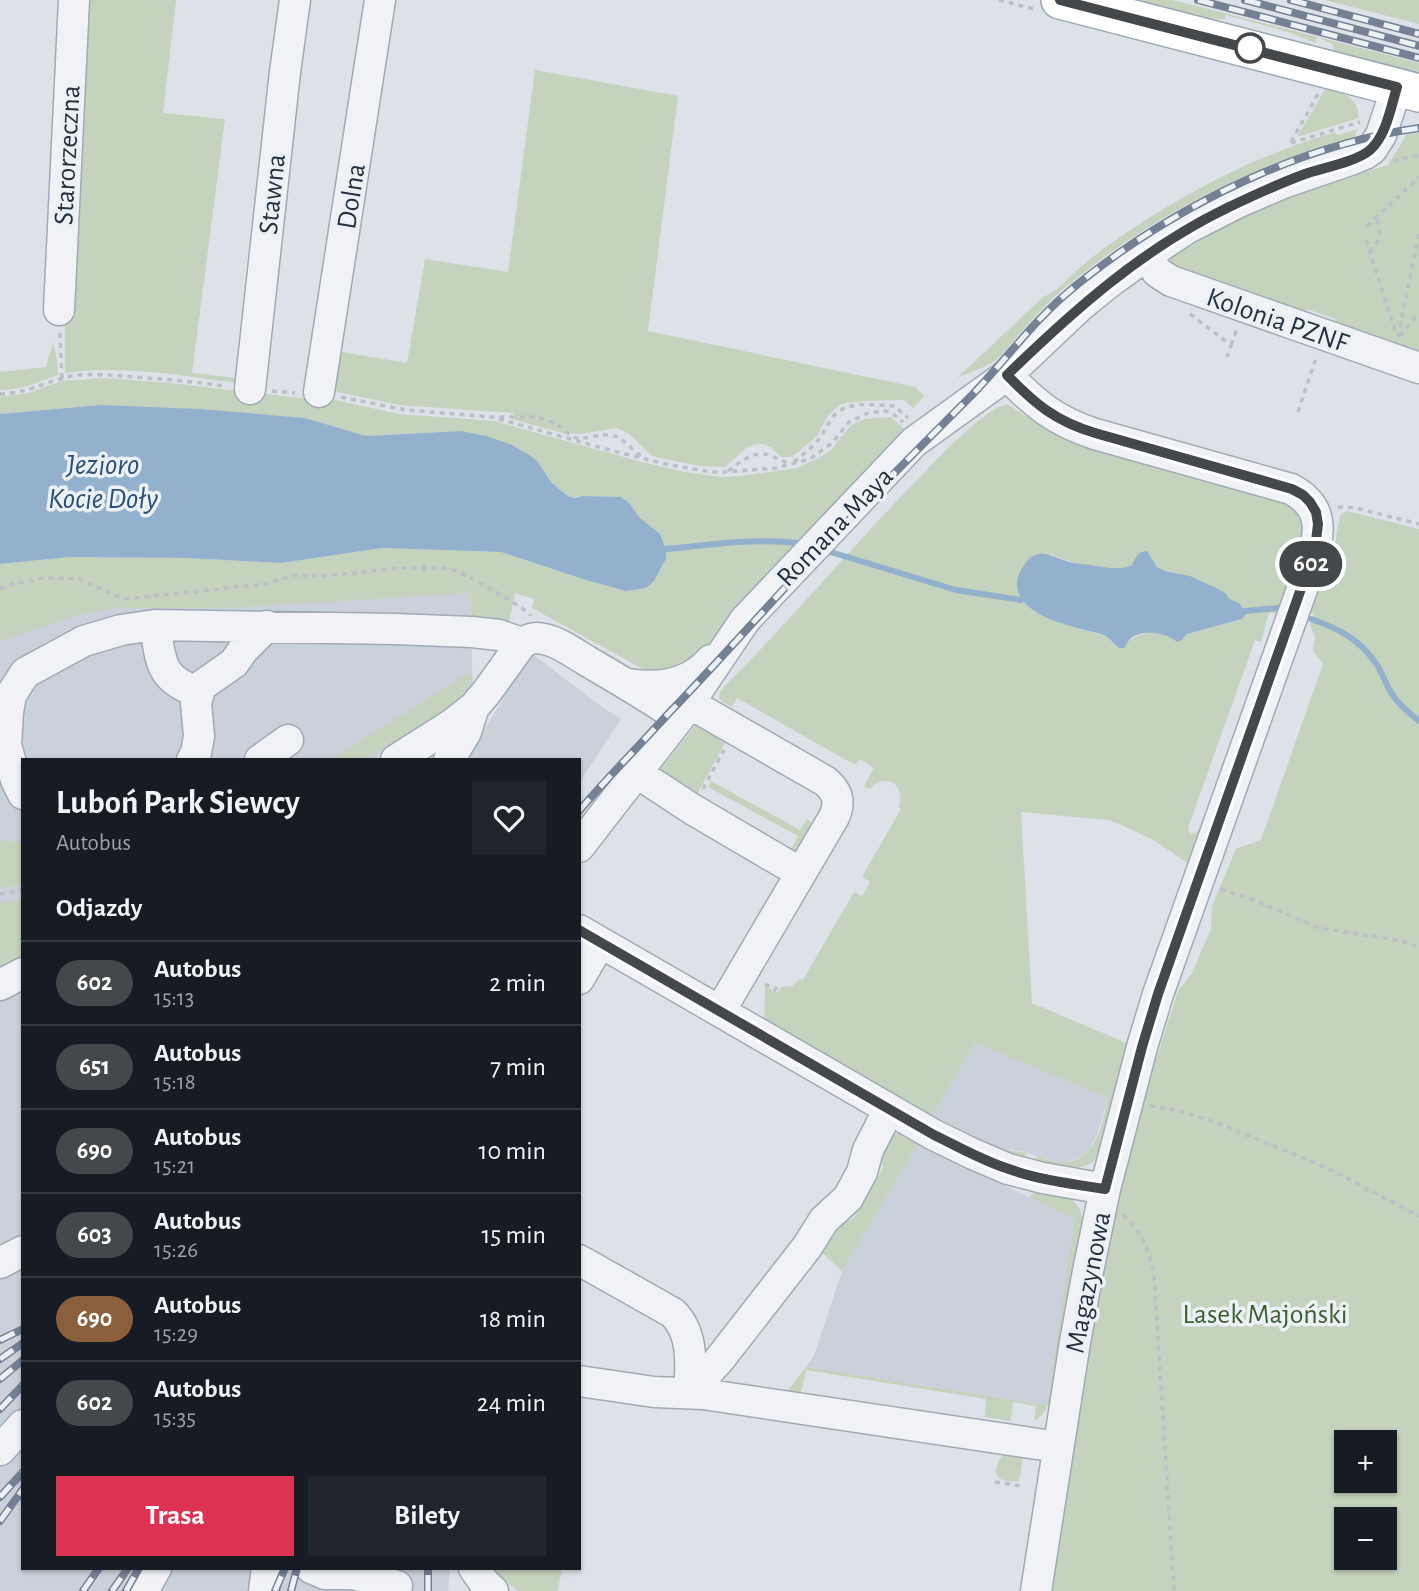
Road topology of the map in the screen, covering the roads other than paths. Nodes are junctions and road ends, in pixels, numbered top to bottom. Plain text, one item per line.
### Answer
1 (74, 0) edge
2 (295, 0) edge
3 (380, 0) edge
4 (1060, 0) edge
5 (1408, 90) edge
6 (1147, 254) junction
7 (59, 310) road end
8 (1419, 368) edge
9 (1002, 379) junction
10 (250, 389) road end
11 (319, 392) road end
12 (760, 610) junction
13 (155, 625) junction
14 (267, 626) junction
15 (530, 640) junction
16 (627, 684) junction
17 (9, 691) edge
18 (198, 692) junction
19 (688, 706) junction
20 (474, 707) junction
21 (288, 740) dead end
22 (194, 758) edge
23 (263, 758) edge
24 (399, 758) edge
25 (450, 758) edge
26 (637, 773) junction
27 (21, 790) edge
28 (581, 844) edge
29 (801, 873) junction
30 (590, 936) edge
31 (581, 971) edge
32 (21, 974) edge
33 (0, 985) edge
34 (720, 1011) junction
35 (889, 1109) junction
36 (1103, 1198) junction
37 (21, 1252) edge
38 (581, 1261) edge
39 (0, 1263) edge
40 (581, 1381) edge
41 (689, 1393) junction
42 (21, 1427) edge
43 (1058, 1447) junction
44 (0, 1450) edge
45 (155, 1570) edge
46 (267, 1570) edge
47 (316, 1570) edge
48 (475, 1570) edge
49 (398, 1582) edge
50 (143, 1591) edge
51 (264, 1591) edge
52 (494, 1591) edge
53 (1036, 1591) edge

1 - 7 street, Starorzeczna
2 - 10 street, Stawna
3 - 11 street, Dolna
4 - 5 main road
5 - 6 street, Romana Maya
6 - 8 street, Kolonia PZNF
6 - 9 street, Romana Maya
9 - 12 street, Romana Maya
9 - 36 street, Magazynowa
12 - 16 street
12 - 19 street, Romana Maya
13 - 14 street
13 - 17 street
13 - 18 street
14 - 15 street
14 - 18 street
15 - 16 street
15 - 20 street
16 - 19 street
17 - 27 street
18 - 22 street
19 - 26 street, Romana Maya
19 - 29 street
20 - 24 street
20 - 25 street
21 - 23 street
26 - 28 street, Romana Maya
26 - 29 street
29 - 34 street
30 - 31 street
30 - 34 street
32 - 33 street
34 - 35 street
35 - 36 street
35 - 41 street
36 - 43 street, Magazynowa
37 - 39 street
38 - 41 street
40 - 41 street
41 - 43 street
42 - 44 street
43 - 53 street, Magazynowa
45 - 50 street
46 - 51 street
47 - 49 street
48 - 52 street

